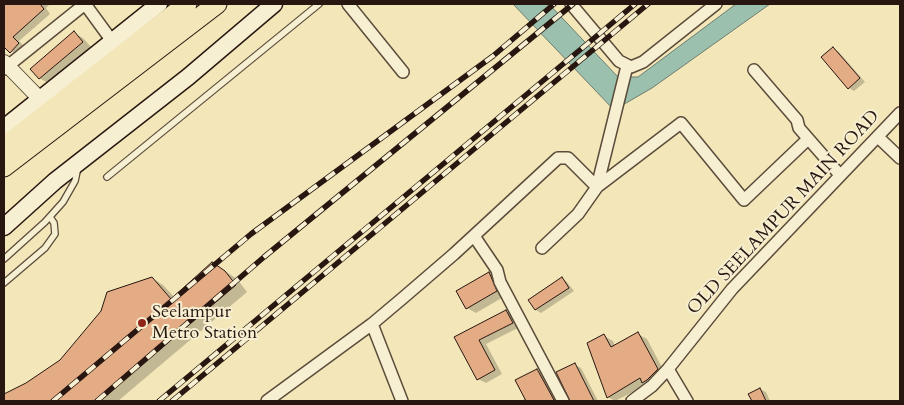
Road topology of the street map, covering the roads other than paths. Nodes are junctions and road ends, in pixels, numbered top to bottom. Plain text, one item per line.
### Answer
1 (85, 4) edge
2 (159, 4) edge
3 (187, 4) edge
4 (217, 4) edge
5 (274, 4) edge
6 (319, 4) edge
7 (348, 4) edge
8 (571, 4) edge
9 (716, 4) edge
10 (112, 41) junction
11 (5, 66) edge
12 (754, 70) dead end
13 (626, 71) junction
14 (403, 72) dead end
15 (39, 98) junction
16 (900, 114) edge
17 (4, 128) edge
18 (878, 137) junction
19 (808, 139) junction
20 (4, 147) edge
21 (900, 158) edge
22 (78, 163) junction
23 (4, 166) edge
24 (840, 175) junction
25 (107, 177) dead end
26 (597, 186) junction
27 (50, 217) junction
28 (4, 226) edge
29 (474, 236) junction
30 (542, 248) dead end
31 (4, 259) edge
32 (4, 283) edge
33 (372, 324) junction
34 (668, 369) junction
35 (267, 401) edge
36 (402, 401) edge
37 (563, 401) edge
38 (632, 401) edge
39 (687, 401) edge

1 - 10 street
1 - 11 street
2 - 10 main road
3 - 20 highway
4 - 23 highway
5 - 22 main road
6 - 25 lane
7 - 14 street
8 - 13 street
9 - 13 street
10 - 15 main road
11 - 15 street
12 - 19 street
13 - 26 street
15 - 17 main road
16 - 18 street, OLD SEELAMPUR MAIN ROAD
18 - 21 street
18 - 24 street, OLD SEELAMPUR MAIN ROAD
19 - 24 street
19 - 26 street
22 - 27 lane
22 - 28 main road
24 - 34 street, OLD SEELAMPUR MAIN ROAD
26 - 29 street
26 - 30 street
27 - 31 lane
27 - 32 lane
29 - 33 street
29 - 37 street
33 - 35 street
33 - 36 street
34 - 38 street, OLD SEELAMPUR MAIN ROAD
34 - 39 street

